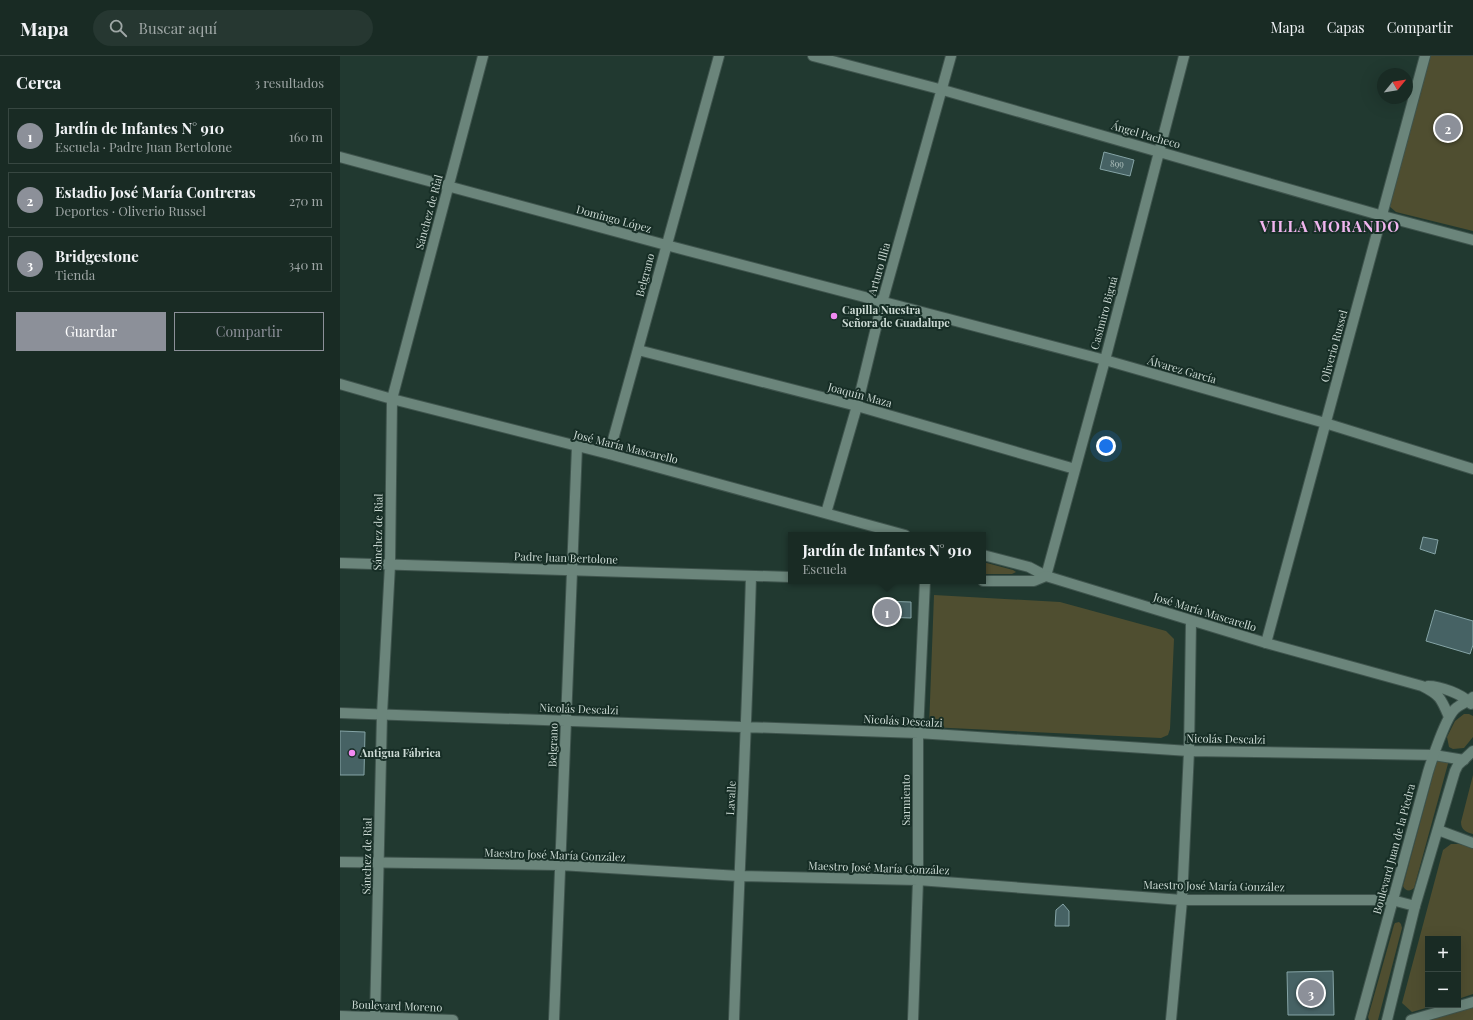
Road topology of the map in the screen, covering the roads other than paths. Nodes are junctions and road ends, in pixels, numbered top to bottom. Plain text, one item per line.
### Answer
1 (483, 56) edge
2 (719, 56) edge
3 (813, 56) edge
4 (951, 56) edge
5 (1184, 56) edge
6 (1425, 56) edge
7 (943, 90) junction
8 (1159, 152) junction
9 (340, 157) edge
10 (448, 186) junction
11 (1383, 216) junction
12 (1473, 240) edge
13 (666, 245) junction
14 (882, 303) junction
15 (638, 350) junction
16 (1105, 360) junction
17 (340, 384) edge
18 (392, 399) junction
19 (857, 406) junction
20 (1325, 424) junction
21 (577, 447) junction
22 (608, 454) junction
23 (1075, 469) junction
24 (1473, 469) edge
25 (826, 513) junction
26 (894, 532) edge
27 (986, 556) edge
28 (340, 563) edge
29 (390, 565) junction
30 (571, 570) junction
31 (751, 576) junction
32 (1046, 576) junction
33 (788, 577) edge
34 (986, 581) edge
35 (925, 584) edge
36 (1191, 621) junction
37 (1266, 643) junction
38 (1422, 686) junction
39 (1472, 702) edge
40 (340, 713) edge
41 (382, 714) junction
42 (1449, 717) junction
43 (566, 721) junction
44 (747, 727) junction
45 (918, 733) junction
46 (1473, 750) edge
47 (1189, 751) junction
48 (1434, 755) junction
49 (1464, 760) junction
50 (1438, 830) junction
51 (1473, 843) edge
52 (340, 862) edge
53 (379, 863) junction
54 (560, 865) junction
55 (739, 876) junction
56 (918, 880) junction
57 (1182, 900) junction
58 (1392, 900) junction
59 (1415, 906) junction
60 (1473, 1002) edge
61 (340, 1016) edge
62 (375, 1018) edge
63 (453, 1020) edge
64 (554, 1020) edge
65 (734, 1020) edge
66 (913, 1020) edge
67 (1171, 1020) edge
68 (1360, 1020) edge
69 (1387, 1020) edge
70 (1411, 1020) edge

1 - 10 street, Sánchez de Rial
2 - 13 street, Belgrano
3 - 7 street, Ángel Pacheco
4 - 7 street, Arturo Illia
5 - 8 street, Casimiro Biguá
6 - 11 street, Oliverio Russel
7 - 8 street, Ángel Pacheco
7 - 14 street, Arturo Illia
8 - 11 street, Ángel Pacheco
8 - 16 street, Casimiro Biguá
9 - 10 street, Domingo López
10 - 13 street, Domingo López
10 - 18 street, Sánchez de Rial
11 - 12 street, Ángel Pacheco
11 - 20 street, Oliverio Russel
13 - 14 street, Domingo López
13 - 15 street, Belgrano
14 - 16 street, Álvarez García
14 - 19 street, Arturo Illia
15 - 19 street, Joaquín Maza
15 - 22 street, Belgrano
16 - 20 street, Álvarez García
16 - 23 street, Casimiro Biguá
17 - 18 street, José María Mascarello
18 - 21 street, José María Mascarello
18 - 29 street, Sánchez de Rial
19 - 23 street, Joaquín Maza
19 - 25 street, Arturo Illia
20 - 24 street, Álvarez García
20 - 37 street, Oliverio Russel
21 - 22 street, José María Mascarello
21 - 30 street, Belgrano
22 - 25 street, José María Mascarello
23 - 32 street, Casimiro Biguá
25 - 26 street, José María Mascarello
27 - 32 street, José María Mascarello
28 - 29 street, Padre Juan Bertolone
29 - 30 street, Padre Juan Bertolone
29 - 41 street, Sánchez de Rial
30 - 31 street, Padre Juan Bertolone
30 - 43 street, Belgrano
31 - 33 street, Padre Juan Bertolone
31 - 44 street, Lavalle
32 - 34 street
32 - 36 street, José María Mascarello
35 - 45 street, Sarmiento
36 - 37 street, José María Mascarello
36 - 47 street
37 - 38 street, José María Mascarello
38 - 39 street
38 - 42 street
39 - 42 street, Boulevard Juan de la Piedra
40 - 41 street, Nicolás Descalzi
41 - 43 street, Nicolás Descalzi
41 - 53 street, Sánchez de Rial
42 - 48 street, Boulevard Juan de la Piedra
43 - 44 street, Nicolás Descalzi
43 - 54 street, Belgrano
44 - 45 street, Nicolás Descalzi
44 - 55 street, Lavalle
45 - 47 street, Nicolás Descalzi
45 - 56 street, Sarmiento
46 - 49 street
47 - 48 street, Nicolás Descalzi
47 - 57 street
48 - 49 street, Nicolás Descalzi
48 - 58 street, Boulevard Juan de la Piedra
49 - 50 street
50 - 51 street
50 - 59 street
52 - 53 street, Maestro José María González
53 - 54 street, Maestro José María González
53 - 62 street, Sánchez de Rial
54 - 55 street, Maestro José María González
54 - 64 street, Belgrano
55 - 56 street, Maestro José María González
55 - 65 street, Lavalle
56 - 57 street, Maestro José María González
56 - 66 street, Sarmiento
57 - 58 street, Maestro José María González
57 - 67 street
58 - 59 street, Maestro José María González
58 - 68 street, Boulevard Juan de la Piedra
59 - 69 street
60 - 70 street
61 - 62 street, Boulevard Moreno
62 - 63 street, Boulevard Moreno

